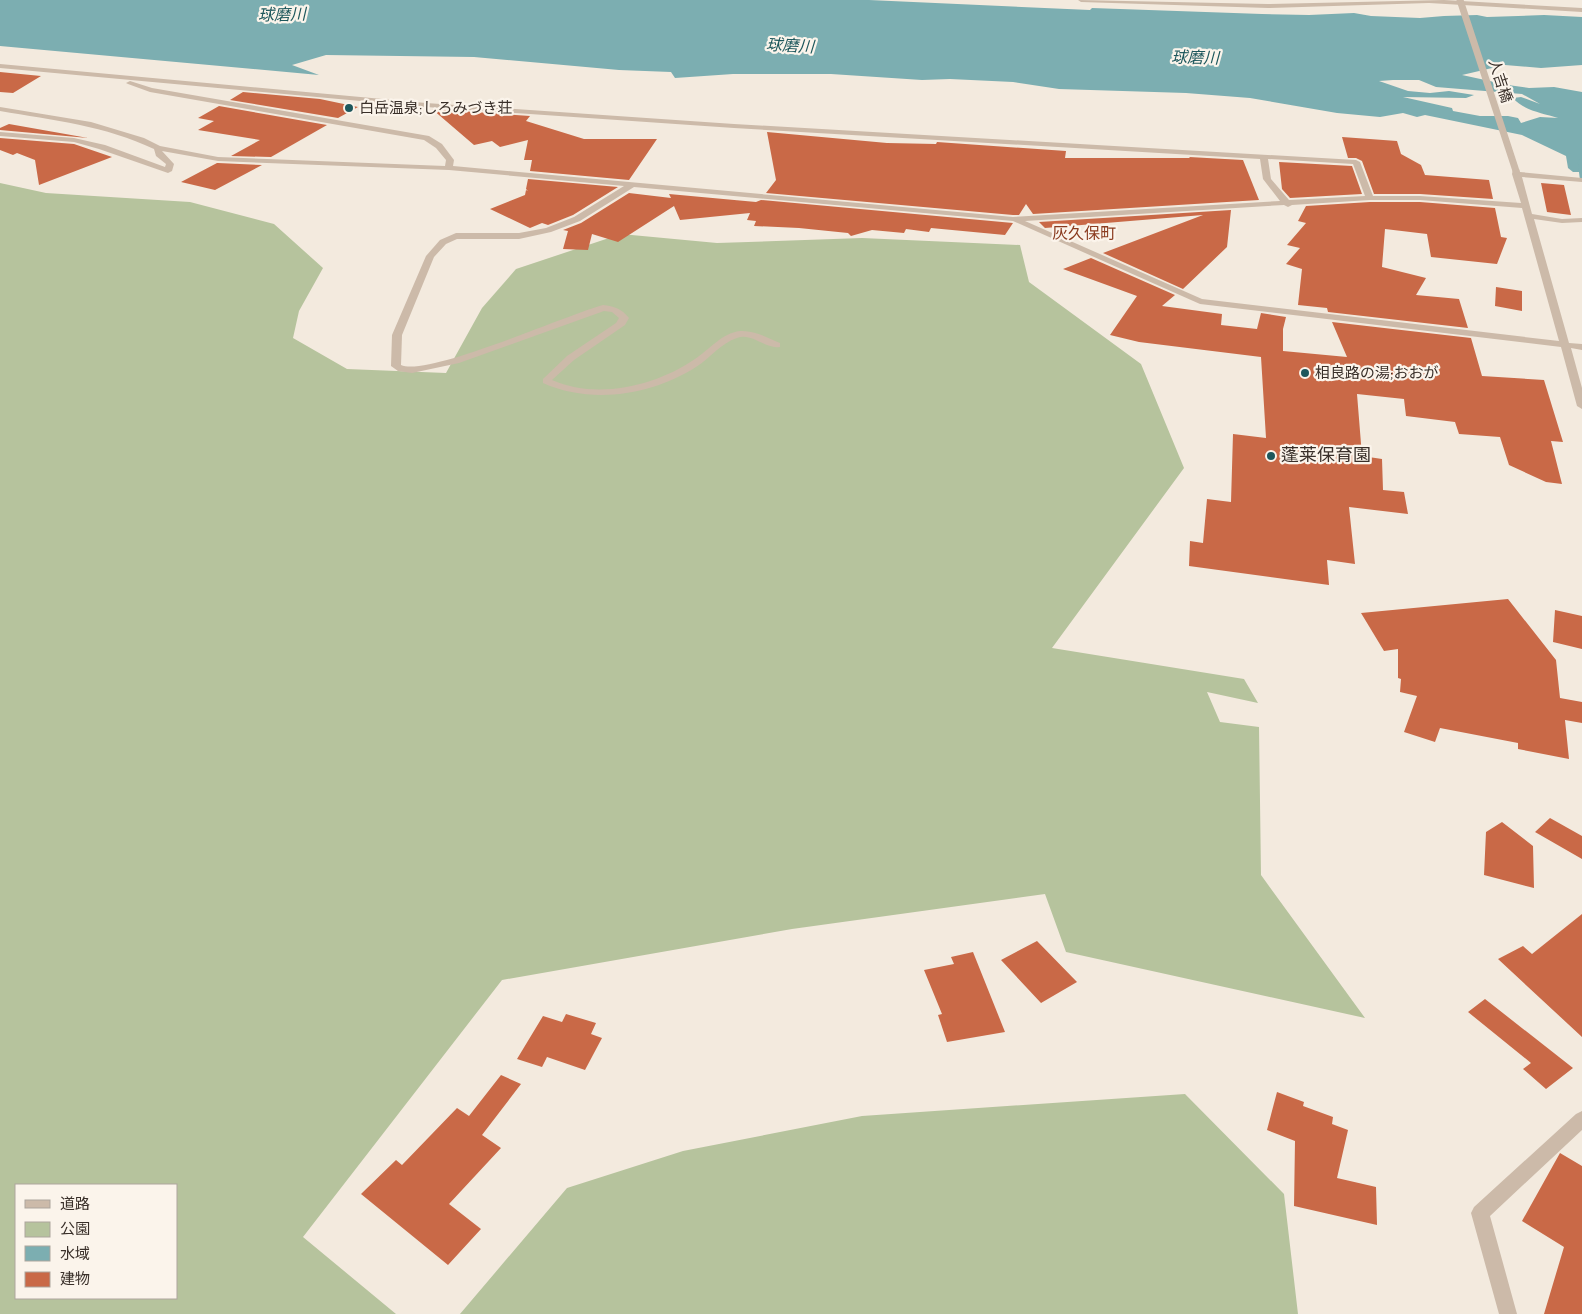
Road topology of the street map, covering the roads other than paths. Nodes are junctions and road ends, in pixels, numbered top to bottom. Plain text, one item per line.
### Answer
1 (1080, 0) edge
2 (1460, 0) edge
3 (1582, 10) edge
4 (0, 66) edge
5 (123, 78) junction
6 (0, 109) edge
7 (0, 134) edge
8 (158, 148) junction
9 (1264, 156) junction
10 (449, 168) junction
11 (1516, 172) junction
12 (1582, 180) edge
13 (632, 185) junction
14 (1370, 198) junction
15 (1288, 205) junction
16 (1525, 206) junction
17 (1528, 216) junction
18 (1013, 219) junction
19 (1582, 220) edge
20 (777, 344) dead end
21 (1566, 346) junction
22 (1582, 347) edge
23 (1582, 406) edge
24 (1582, 1119) edge
25 (1508, 1314) edge

1 - 3 street
2 - 11 street, 人吉橋, bridge
4 - 5 street
5 - 9 street
5 - 10 street
6 - 8 street
7 - 8 street
8 - 10 street
9 - 14 street
9 - 15 street
10 - 13 street
11 - 12 street
11 - 16 street, 人吉橋
13 - 18 street
13 - 20 street
14 - 15 street
14 - 16 street
15 - 18 street
16 - 17 street, 人吉橋
17 - 19 street
17 - 21 street, 人吉橋
18 - 21 street
21 - 22 street
21 - 23 street, 人吉橋
24 - 25 street

